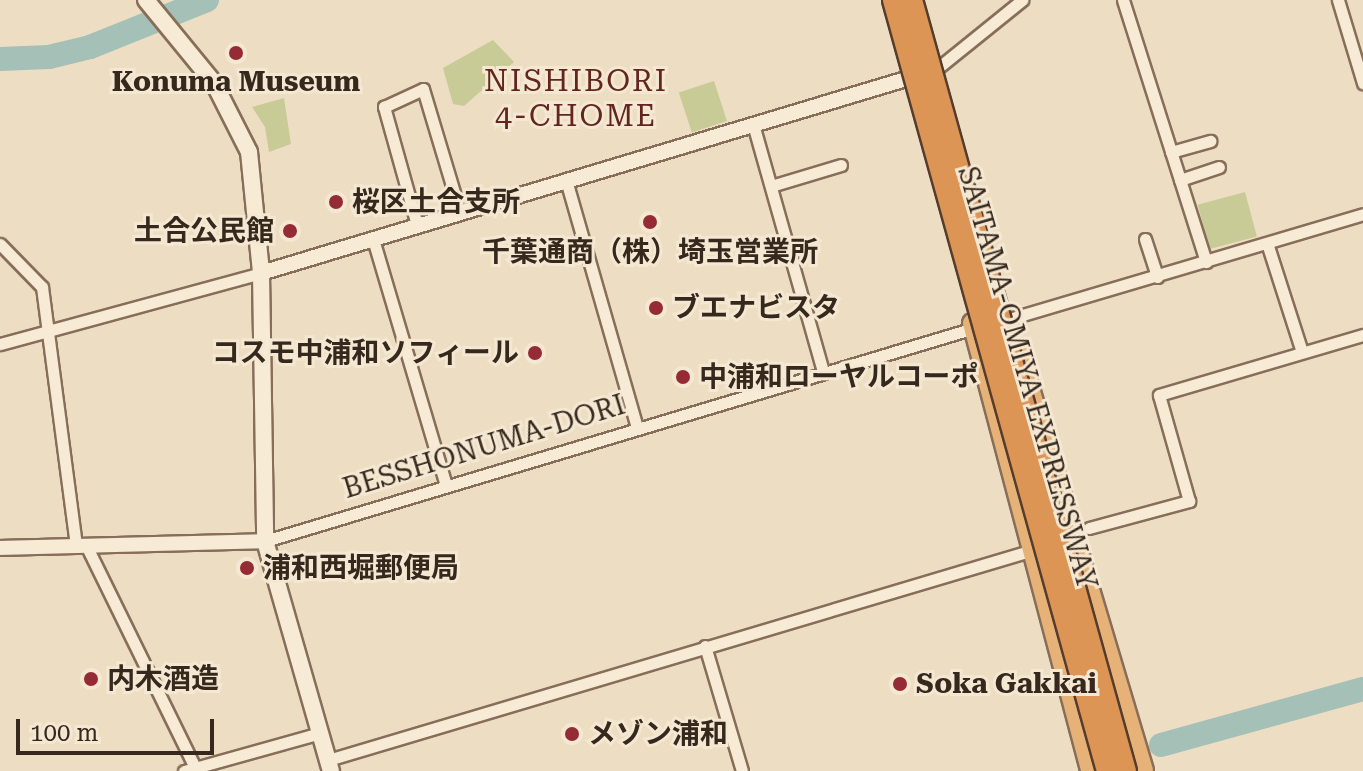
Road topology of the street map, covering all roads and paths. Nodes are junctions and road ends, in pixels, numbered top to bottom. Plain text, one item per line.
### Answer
1 (883, 0) edge
2 (893, 0) edge
3 (912, 0) edge
4 (922, 0) edge
5 (1022, 0) edge
6 (1123, 0) edge
7 (1338, 0) edge
8 (149, 3) edge
9 (939, 67) junction
10 (906, 79) junction
11 (1363, 83) edge
12 (753, 124) junction
13 (1210, 141) dead end
14 (1171, 152) junction
15 (841, 165) dead end
16 (1219, 167) dead end
17 (566, 180) junction
18 (1180, 180) junction
19 (771, 186) junction
20 (460, 212) junction
21 (1363, 214) edge
22 (417, 225) junction
23 (373, 239) junction
24 (1145, 239) dead end
25 (1267, 243) junction
26 (0, 244) edge
27 (1206, 262) junction
28 (261, 273) junction
29 (1157, 277) junction
30 (1009, 319) junction
31 (974, 328) junction
32 (48, 331) junction
33 (1363, 335) edge
34 (0, 344) edge
35 (1302, 352) junction
36 (823, 371) junction
37 (637, 427) junction
38 (446, 485) junction
39 (1089, 528) dead end
40 (265, 541) junction
41 (82, 547) junction
42 (0, 548) edge
43 (1033, 550) junction
44 (1107, 635) junction
45 (705, 646) junction
46 (1057, 649) junction
47 (320, 733) junction
48 (330, 765) edge
49 (190, 769) edge
50 (742, 771) edge
51 (1090, 771) edge
52 (1107, 771) edge
53 (1126, 771) edge
54 (1144, 771) edge

1 - 10 highway
2 - 52 highway, SAITAMA-OMIYA EXPRESSWAY, bridge
3 - 53 highway, SAITAMA-OMIYA EXPRESSWAY, bridge
4 - 9 highway
5 - 9 street
6 - 14 street
7 - 11 street
8 - 28 main road
9 - 30 highway
10 - 12 street
10 - 31 highway
12 - 17 street
12 - 19 street
13 - 14 street
14 - 18 street
15 - 19 street
16 - 18 street
17 - 20 street
17 - 37 street
18 - 27 street
19 - 36 street
20 - 22 street
20 - 22 street
21 - 25 street
22 - 23 street
23 - 28 street
23 - 38 street
24 - 29 street
25 - 27 street
25 - 35 street
26 - 32 street
27 - 29 street
28 - 32 street
28 - 40 main road
29 - 30 street
30 - 44 highway
31 - 36 street, BESSHONUMA-DORI
31 - 43 highway
32 - 34 street
32 - 41 street
33 - 35 street
35 - 39 street
36 - 37 street, BESSHONUMA-DORI
37 - 38 street, BESSHONUMA-DORI
38 - 40 street, BESSHONUMA-DORI
40 - 41 street, BESSHONUMA-DORI
40 - 47 main road
41 - 42 street, BESSHONUMA-DORI
41 - 49 street
43 - 45 street
43 - 46 highway
44 - 46 highway
44 - 54 highway
45 - 48 street
45 - 50 street
46 - 51 highway
47 - 48 main road
47 - 49 street

